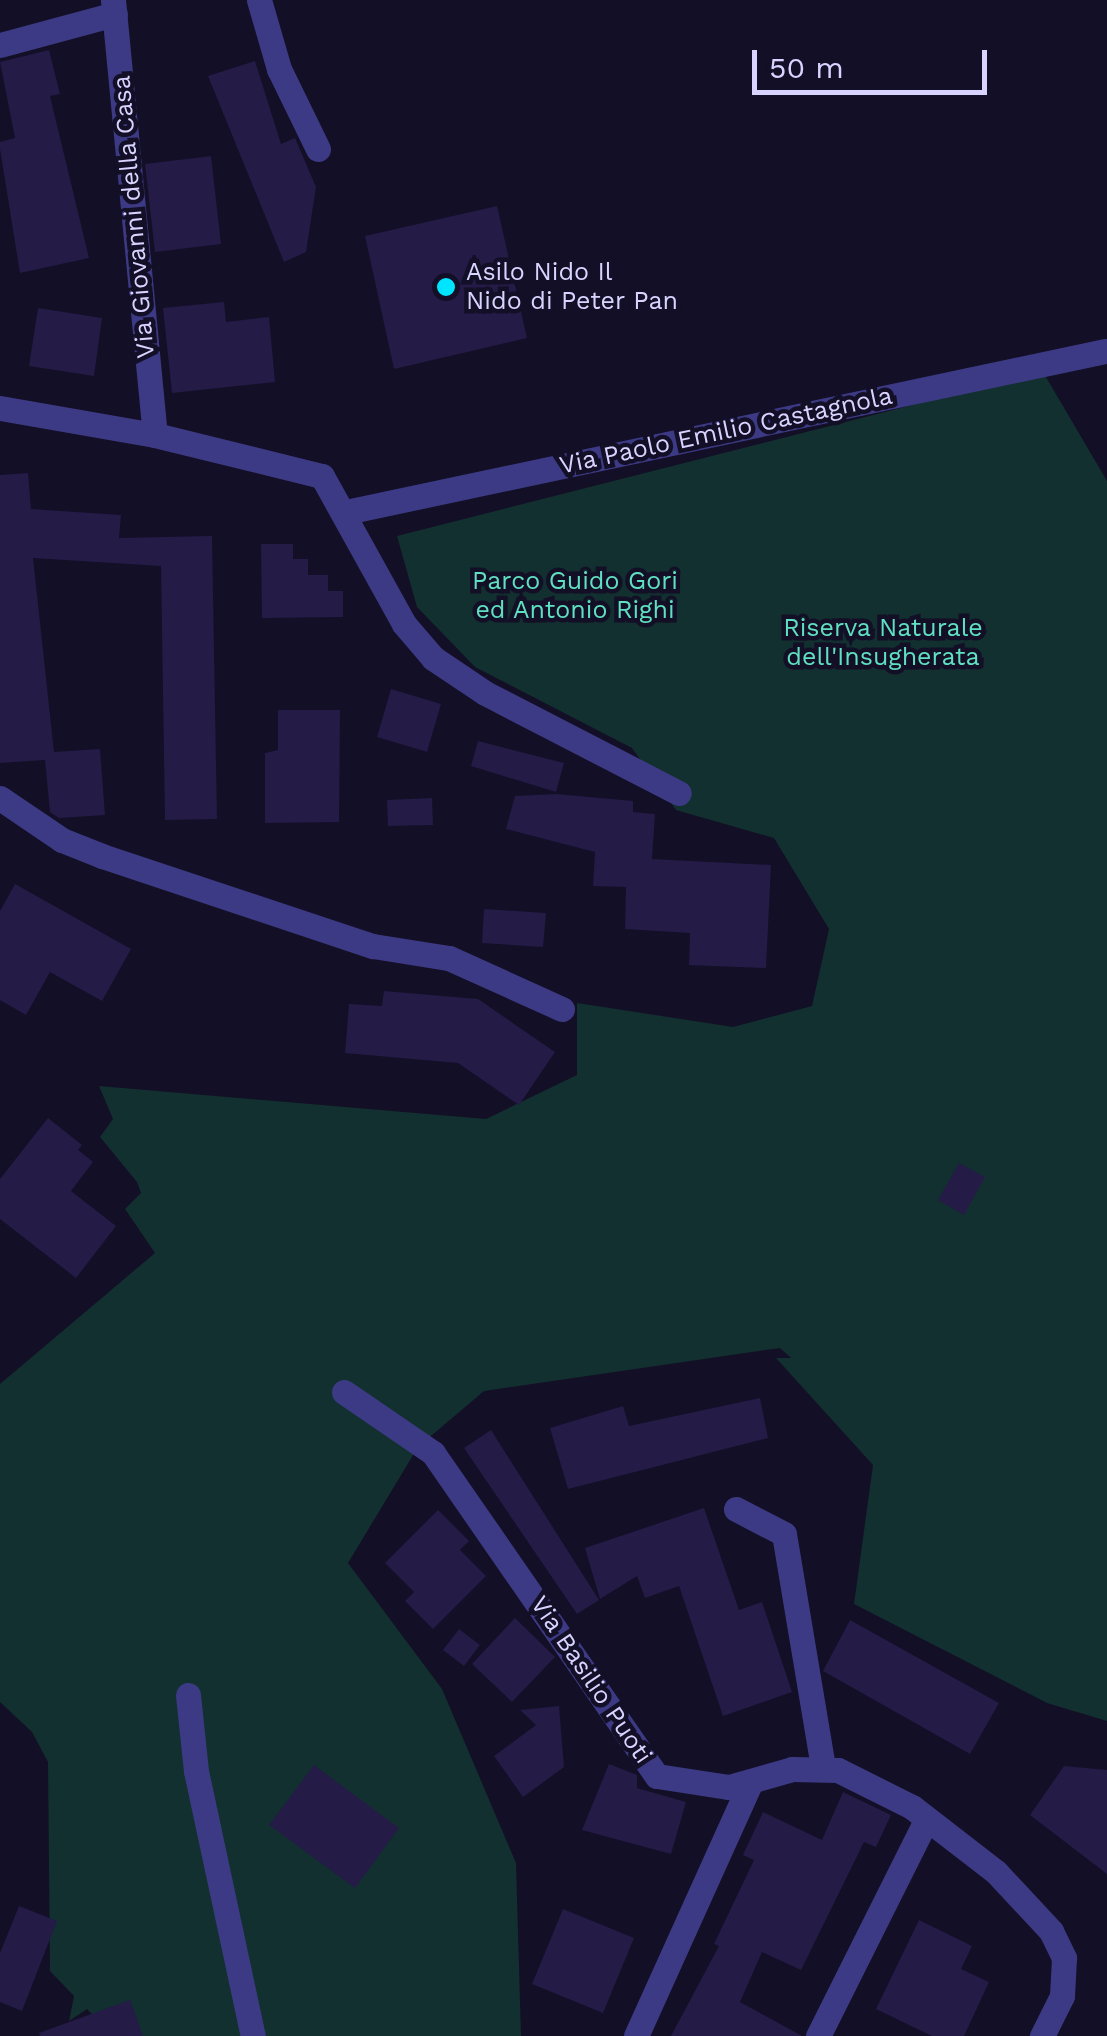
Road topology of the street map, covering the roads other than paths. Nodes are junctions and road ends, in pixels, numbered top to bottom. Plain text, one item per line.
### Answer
1 (259, 0) edge
2 (114, 7) edge
3 (0, 45) edge
4 (318, 149) dead end
5 (1105, 352) edge
6 (0, 408) edge
7 (155, 435) junction
8 (346, 512) junction
9 (679, 793) dead end
10 (0, 798) edge
11 (562, 1009) dead end
12 (344, 1392) dead end
13 (736, 1509) dead end
14 (188, 1695) dead end
15 (823, 1768) junction
16 (750, 1783) junction
17 (926, 1820) junction
18 (253, 2036) edge
19 (636, 2036) edge
20 (818, 2036) edge
21 (1042, 2036) edge

1 - 4 street
2 - 3 street
2 - 7 street, Via Giovanni della Casa
5 - 8 street, Via Paolo Emilio Castagnola
6 - 7 street
7 - 8 street
8 - 9 street
10 - 11 street
12 - 16 street, Via Basilio Puoti
13 - 15 street
14 - 18 street
15 - 16 street, Via Basilio Puoti
15 - 17 street, Via Basilio Puoti
16 - 19 street
17 - 20 street
17 - 21 street, Via Basilio Puoti

